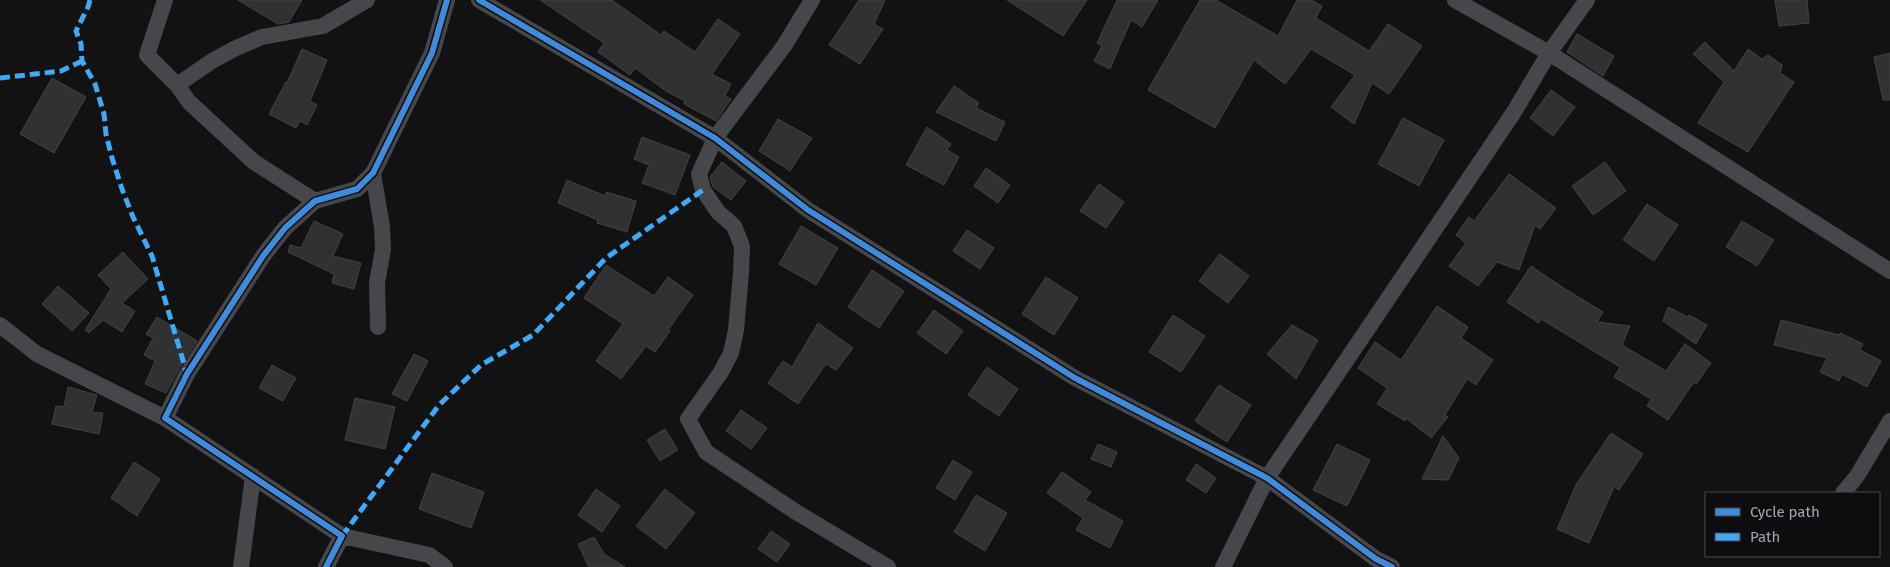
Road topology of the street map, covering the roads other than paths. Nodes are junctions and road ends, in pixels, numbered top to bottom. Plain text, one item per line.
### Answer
1 (165, 0) edge
2 (367, 0) edge
3 (447, 0) edge
4 (479, 0) edge
5 (812, 0) edge
6 (1455, 0) edge
7 (1587, 0) edge
8 (1549, 53) junction
9 (176, 86) junction
10 (715, 138) junction
11 (373, 173) junction
12 (315, 201) junction
13 (1890, 271) edge
14 (0, 325) edge
15 (378, 327) dead end
16 (165, 418) junction
17 (1890, 421) edge
18 (253, 476) junction
19 (1267, 478) junction
20 (1844, 492) edge
21 (342, 536) junction
22 (241, 567) edge
23 (326, 567) edge
24 (445, 567) edge
25 (888, 567) edge
26 (1223, 567) edge
27 (1392, 567) edge

1 - 9 street
2 - 9 street
3 - 11 street
4 - 10 street
5 - 10 street
6 - 8 street
7 - 8 street
8 - 13 street
8 - 19 street
9 - 12 street
10 - 19 street
10 - 25 street
11 - 12 street
11 - 15 street
12 - 16 street
14 - 16 street
16 - 18 street
17 - 20 street
18 - 21 street
18 - 22 street
19 - 26 street
19 - 27 street
21 - 23 street
21 - 24 street

